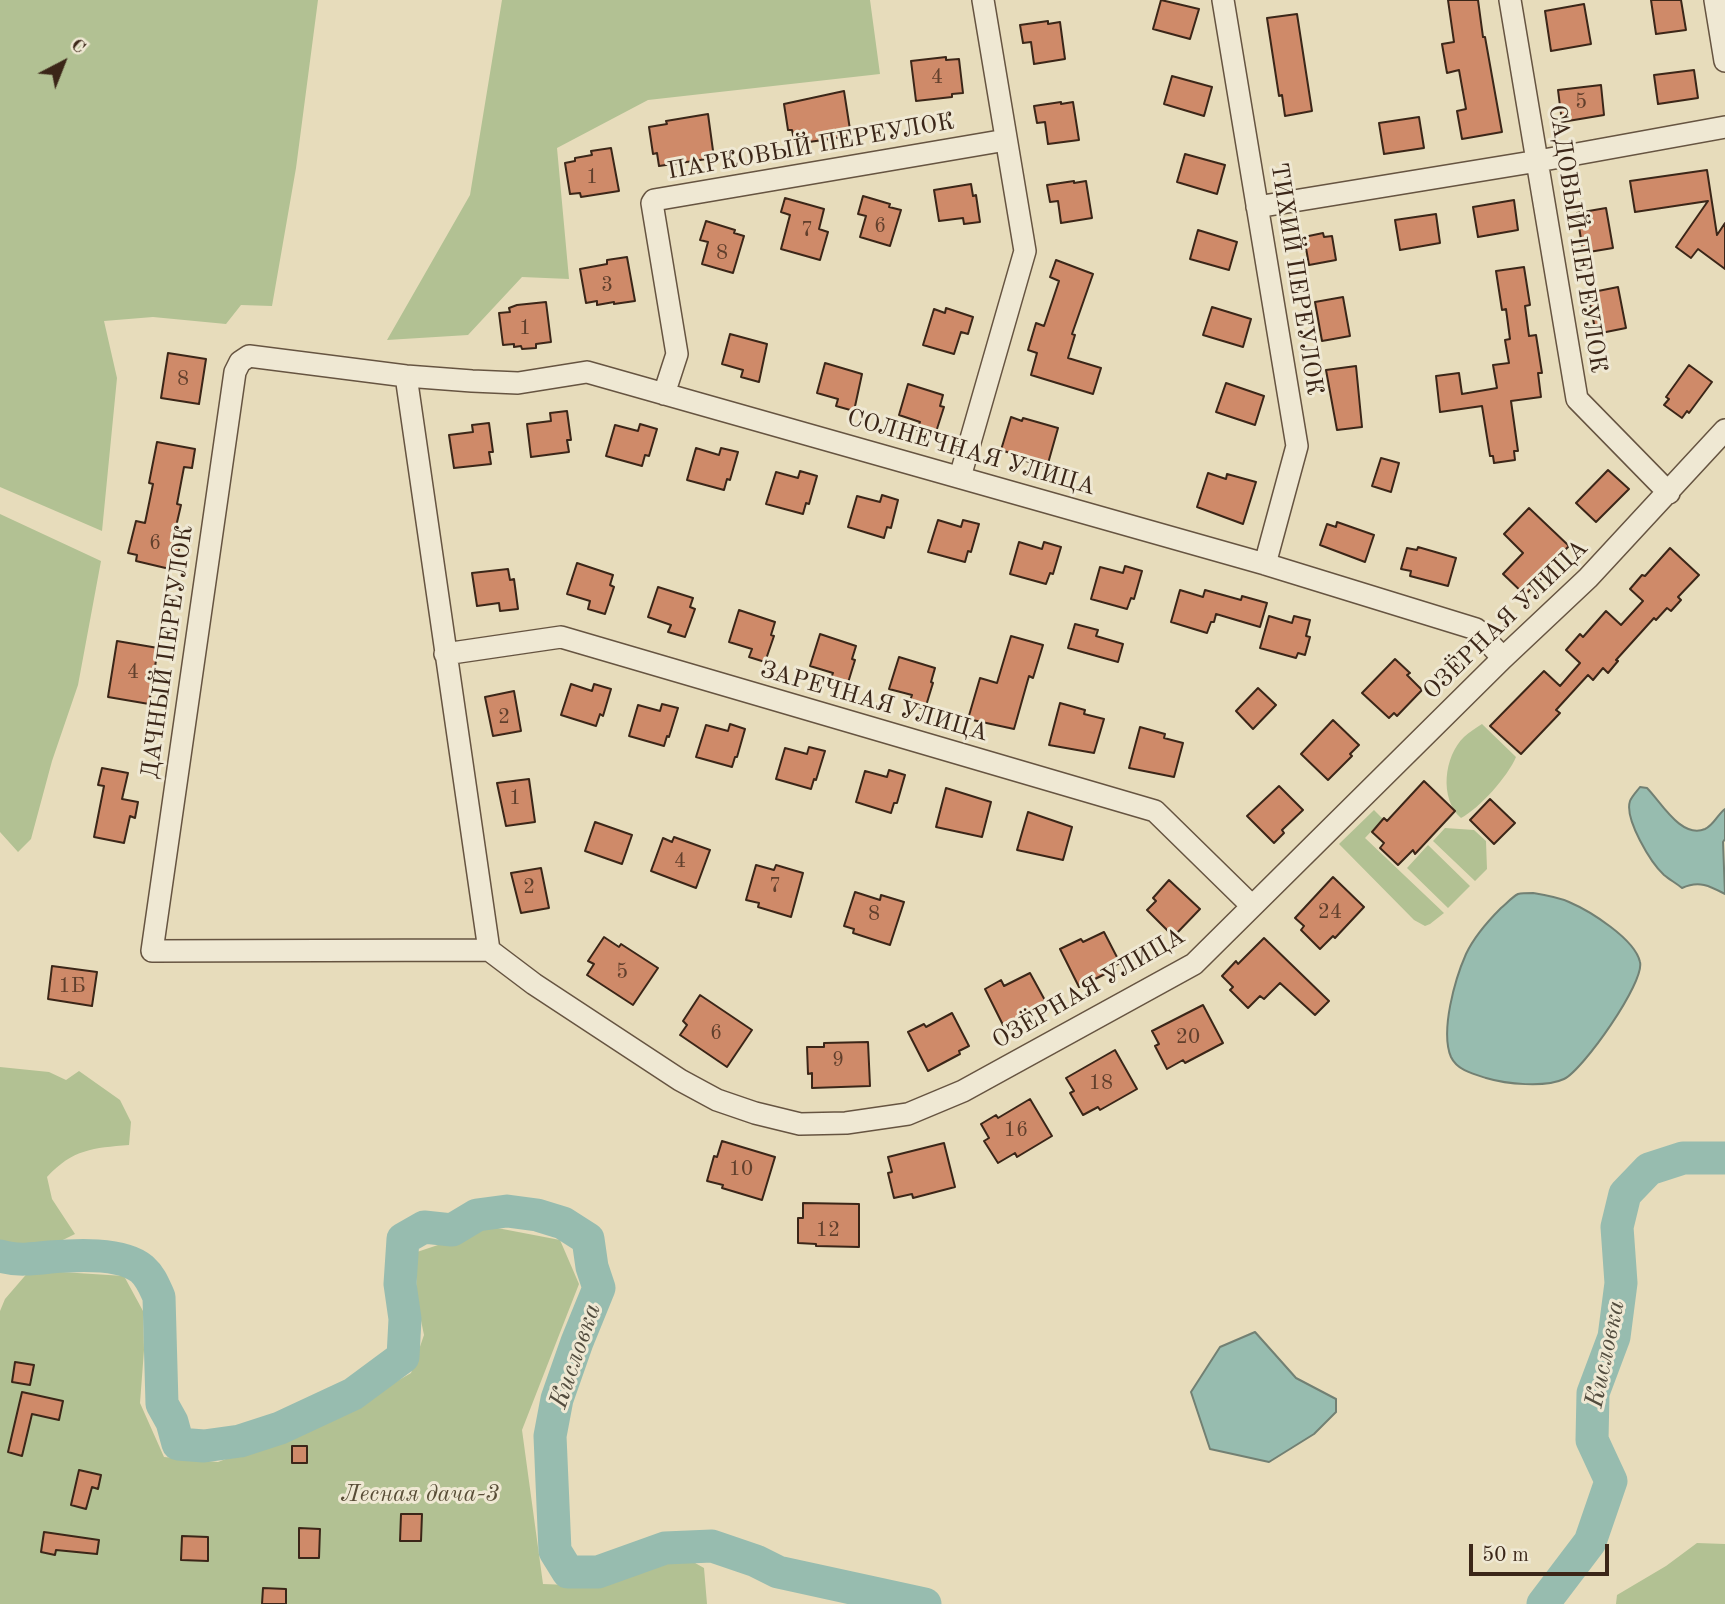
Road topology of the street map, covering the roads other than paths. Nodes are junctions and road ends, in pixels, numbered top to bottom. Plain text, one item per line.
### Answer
1 (984, 0) edge
2 (1223, 0) edge
3 (1510, 0) edge
4 (1715, 0) edge
5 (1725, 61) edge
6 (1725, 127) edge
7 (1006, 140) junction
8 (1538, 161) junction
9 (1257, 207) junction
10 (240, 362) joint
11 (406, 376) junction
12 (664, 394) junction
13 (1725, 430) edge
14 (960, 477) junction
15 (1669, 493) junction
16 (1265, 564) junction
17 (446, 654) junction
18 (1503, 658) junction
19 (1252, 906) junction
20 (489, 950) junction

1 - 7 street
2 - 9 street, ТИХИЙ ПЕРЕУЛОК
3 - 8 street, САДОВЫЙ ПЕРЕУЛОК
4 - 5 street
6 - 8 street
7 - 12 street, ПАРКОВЫЙ ПЕРЕУЛОК
7 - 14 street
8 - 9 street
8 - 15 street, САДОВЫЙ ПЕРЕУЛОК
9 - 16 street, ТИХИЙ ПЕРЕУЛОК
10 - 11 street, СОЛНЕЧНАЯ УЛИЦА
10 - 20 street, ДАЧНЫЙ ПЕРЕУЛОК
11 - 12 street, СОЛНЕЧНАЯ УЛИЦА
11 - 17 street
12 - 14 street, СОЛНЕЧНАЯ УЛИЦА
13 - 15 street, ОЗЁРНАЯ УЛИЦА
14 - 16 street, СОЛНЕЧНАЯ УЛИЦА
15 - 18 street, ОЗЁРНАЯ УЛИЦА
16 - 18 street, СОЛНЕЧНАЯ УЛИЦА
17 - 19 street, ЗАРЕЧНАЯ УЛИЦА
17 - 20 street
18 - 19 street, ОЗЁРНАЯ УЛИЦА
19 - 20 street, ОЗЁРНАЯ УЛИЦА

